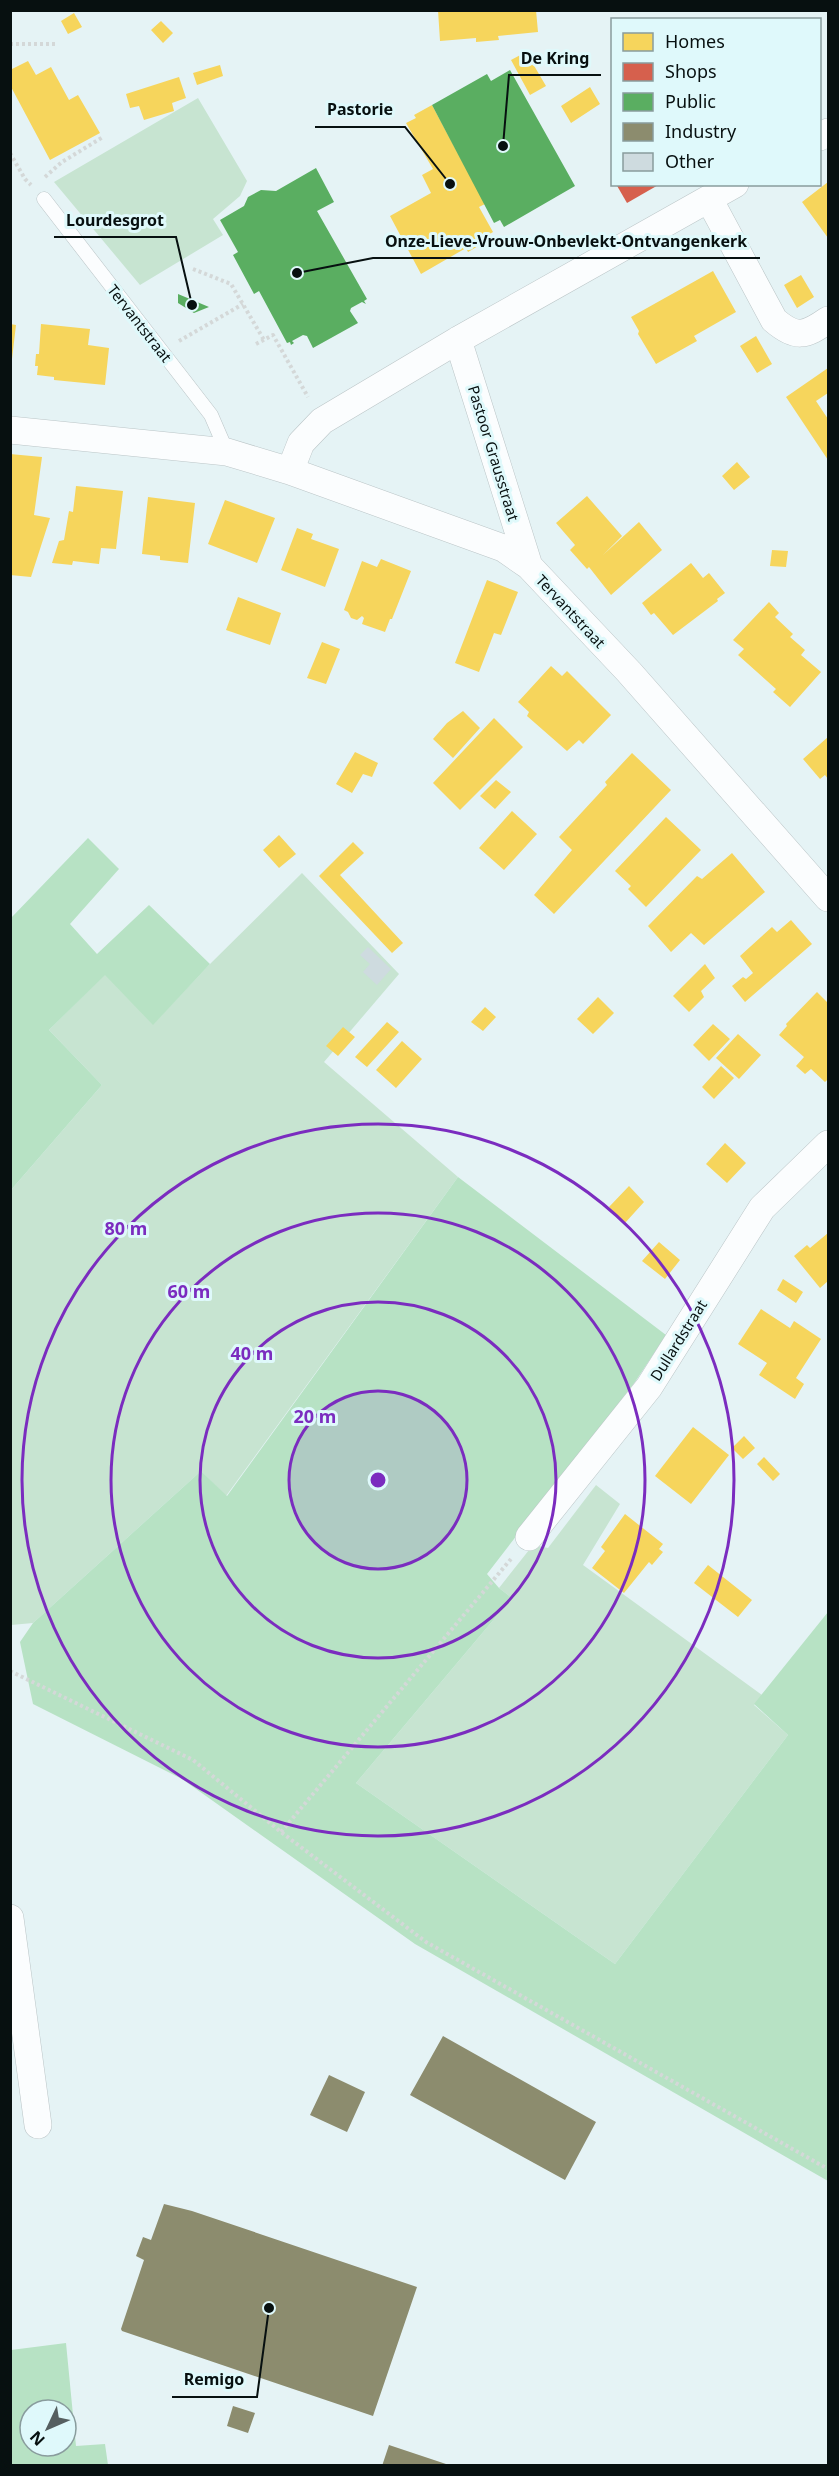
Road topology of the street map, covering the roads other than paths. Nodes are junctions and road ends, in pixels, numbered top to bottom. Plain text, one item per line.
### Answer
1 (732, 186) edge
2 (44, 199) dead end
3 (709, 199) junction
4 (828, 320) edge
5 (458, 340) junction
6 (10, 430) edge
7 (227, 452) junction
8 (290, 471) junction
9 (529, 566) junction
10 (828, 898) edge
11 (828, 1144) edge
12 (529, 1538) road end
13 (10, 1918) edge
14 (38, 2125) dead end

1 - 3 street
2 - 7 lane, Tervantstraat
3 - 4 street
3 - 5 street
5 - 8 street
5 - 9 street, Pastoor Grausstraat
6 - 7 street, Tervantstraat
7 - 8 street, Tervantstraat
8 - 9 street, Tervantstraat
9 - 10 street, Tervantstraat
11 - 12 street, Dullardstraat
13 - 14 street

